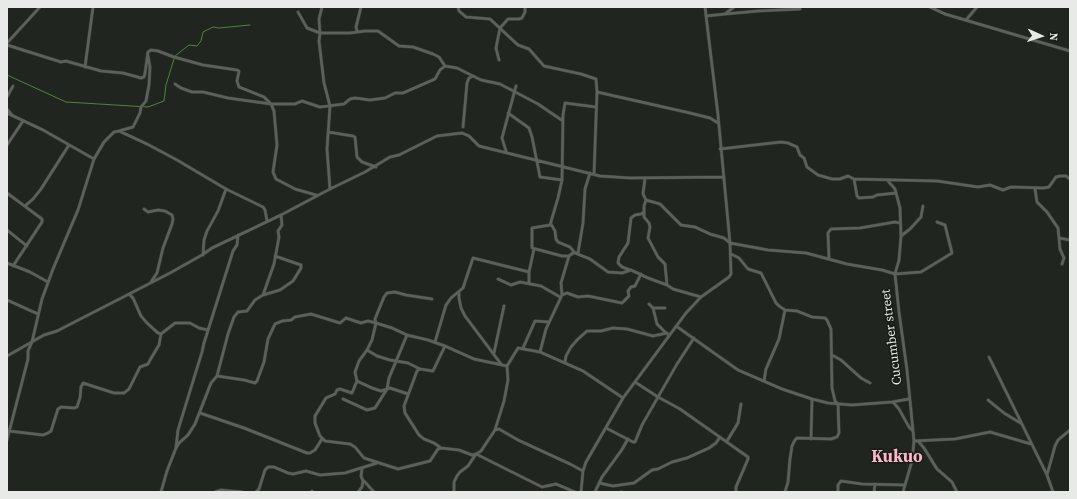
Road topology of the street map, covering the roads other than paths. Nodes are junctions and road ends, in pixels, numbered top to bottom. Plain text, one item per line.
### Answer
1 (40, 7) edge
2 (93, 7) edge
3 (322, 7) edge
4 (361, 7) edge
5 (458, 7) edge
6 (525, 7) edge
7 (705, 7) edge
8 (734, 7) edge
9 (930, 7) edge
10 (977, 7) edge
11 (800, 10) dead end
12 (298, 12) dead end
13 (725, 14) junction
14 (706, 16) junction
15 (966, 20) junction
16 (500, 28) junction
17 (356, 31) junction
18 (320, 33) junction
19 (7, 44) edge
20 (1070, 51) edge
21 (148, 52) junction
22 (499, 60) dead end
23 (445, 66) junction
24 (85, 67) junction
25 (474, 76) junction
26 (175, 84) dead end
27 (13, 86) dead end
28 (516, 86) dead end
29 (514, 92) junction
30 (597, 92) junction
31 (7, 97) edge
32 (271, 104) junction
33 (330, 106) junction
34 (596, 107) junction
35 (7, 109) edge
36 (508, 112) junction
37 (7, 113) edge
38 (13, 116) junction
39 (23, 121) junction
40 (563, 121) junction
41 (718, 124) junction
42 (463, 127) dead end
43 (119, 131) junction
44 (328, 132) junction
45 (7, 145) edge
46 (69, 145) junction
47 (720, 149) junction
48 (506, 152) junction
49 (94, 160) junction
50 (537, 161) junction
51 (376, 167) junction
52 (562, 167) junction
53 (590, 174) junction
54 (594, 174) junction
55 (645, 178) junction
56 (724, 178) junction
57 (854, 179) junction
58 (1070, 179) edge
59 (562, 180) junction
60 (888, 180) junction
61 (898, 181) junction
62 (226, 189) junction
63 (330, 189) junction
64 (895, 189) junction
65 (1035, 189) junction
66 (7, 193) edge
67 (896, 193) junction
68 (317, 195) junction
69 (646, 200) junction
70 (25, 206) junction
71 (923, 206) dead end
72 (144, 209) dead end
73 (644, 212) junction
74 (281, 215) junction
75 (267, 221) junction
76 (900, 222) junction
77 (937, 222) dead end
78 (551, 224) junction
79 (7, 230) edge
80 (238, 235) junction
81 (901, 236) junction
82 (1059, 238) junction
83 (1070, 240) edge
84 (730, 243) junction
85 (27, 246) junction
86 (534, 249) junction
87 (575, 253) junction
88 (731, 254) junction
89 (202, 255) junction
90 (276, 256) junction
91 (569, 256) junction
92 (829, 259) junction
93 (7, 264) edge
94 (1062, 264) dead end
95 (14, 266) junction
96 (631, 270) junction
97 (529, 272) junction
98 (641, 274) junction
99 (896, 274) junction
100 (498, 279) dead end
101 (48, 282) junction
102 (150, 282) junction
103 (529, 283) junction
104 (667, 285) junction
105 (459, 292) junction
106 (129, 294) junction
107 (263, 295) junction
108 (561, 296) junction
109 (701, 297) junction
110 (432, 299) dead end
111 (7, 300) edge
112 (648, 304) dead end
113 (504, 306) dead end
114 (653, 308) junction
115 (665, 308) dead end
116 (785, 310) junction
117 (38, 314) junction
118 (550, 322) junction
119 (376, 323) junction
120 (676, 326) junction
121 (208, 330) junction
122 (161, 334) junction
123 (407, 335) junction
124 (668, 335) junction
125 (694, 338) junction
126 (32, 342) junction
127 (434, 342) junction
128 (445, 346) junction
129 (523, 348) junction
130 (367, 350) junction
131 (540, 352) junction
132 (494, 354) junction
133 (832, 355) junction
134 (7, 356) edge
135 (990, 357) dead end
136 (397, 362) junction
137 (565, 362) junction
138 (502, 364) junction
139 (507, 366) junction
140 (420, 370) junction
141 (217, 376) junction
142 (357, 381) junction
143 (764, 381) junction
144 (635, 382) junction
145 (870, 383) dead end
146 (387, 389) junction
147 (408, 394) junction
148 (658, 397) junction
149 (623, 398) junction
150 (342, 399) dead end
151 (812, 399) junction
152 (909, 399) junction
153 (988, 400) dead end
154 (892, 402) junction
155 (741, 404) dead end
156 (838, 404) junction
157 (200, 413) junction
158 (1023, 424) junction
159 (606, 428) junction
160 (495, 430) junction
161 (1070, 430) edge
162 (9, 431) junction
163 (913, 431) junction
164 (720, 437) junction
165 (322, 438) junction
166 (811, 439) junction
167 (7, 440) edge
168 (628, 440) junction
169 (727, 441) junction
170 (914, 441) junction
171 (918, 441) junction
172 (1032, 444) junction
173 (176, 448) junction
174 (441, 448) junction
175 (476, 454) junction
176 (378, 462) junction
177 (362, 468) junction
178 (583, 471) junction
179 (1048, 475) junction
180 (363, 481) junction
181 (599, 483) junction
182 (875, 484) junction
183 (905, 485) junction
184 (258, 491) edge
185 (161, 492) edge
186 (216, 492) edge
187 (242, 492) edge
188 (358, 492) edge
189 (374, 492) edge
190 (454, 492) edge
191 (575, 492) edge
192 (581, 492) edge
193 (595, 492) edge
194 (736, 492) edge
195 (785, 492) edge
196 (838, 492) edge
197 (874, 492) edge
198 (904, 492) edge
199 (957, 492) edge
200 (1054, 492) edge

1 - 19 street
2 - 24 street
3 - 18 street
4 - 17 street
5 - 16 street
6 - 16 street
7 - 14 street
8 - 13 street
9 - 15 street
10 - 15 street
11 - 13 street
12 - 18 street
13 - 14 street
14 - 41 street
15 - 20 street
16 - 22 street
16 - 30 street
17 - 18 street
17 - 23 street
18 - 33 street
19 - 24 street
21 - 24 street
21 - 32 street
21 - 43 street
23 - 25 street
23 - 33 street
25 - 29 street
25 - 42 street
26 - 32 street
27 - 31 street
28 - 29 street
29 - 36 street
29 - 40 street
30 - 34 street
30 - 41 street
32 - 33 street
32 - 68 street
33 - 44 street
34 - 40 street
34 - 54 street
35 - 38 street
36 - 48 street
36 - 50 street
37 - 38 street
38 - 39 street
39 - 45 street
39 - 46 street
40 - 52 street
41 - 47 street
43 - 49 street
43 - 62 street
44 - 51 street
44 - 63 street
46 - 49 street
46 - 70 street
47 - 56 street
47 - 57 street
48 - 50 street
48 - 51 street
49 - 101 street
50 - 52 street
50 - 59 street
51 - 63 street
52 - 53 street
52 - 59 street
53 - 54 street
53 - 87 street
54 - 55 street
55 - 56 street
55 - 69 street
56 - 84 street
57 - 60 street
57 - 67 street
58 - 65 street
59 - 78 street
60 - 61 street
60 - 64 street
61 - 64 street
61 - 65 street
62 - 75 street
62 - 89 street
63 - 68 street
64 - 67 street
65 - 82 street
66 - 70 street
67 - 76 street
68 - 74 street
69 - 73 street
69 - 84 street, Cucumber street
70 - 85 street
71 - 81 street
72 - 102 street
73 - 96 street
73 - 104 street
74 - 75 street
74 - 90 street
75 - 80 street
76 - 81 street
76 - 92 street
77 - 99 street
78 - 86 street
78 - 87 street
79 - 85 street
80 - 89 street
80 - 121 street
81 - 99 street
82 - 83 street
82 - 94 street
84 - 88 street
84 - 92 street, Cucumber street
85 - 95 street
86 - 91 street
86 - 97 street
87 - 91 street
87 - 96 street
88 - 109 street
88 - 116 street
89 - 102 street
90 - 107 street
90 - 107 street
91 - 108 street
92 - 99 street, Cucumber street
93 - 95 street
95 - 101 street
96 - 98 street
97 - 103 street
97 - 105 street
98 - 104 street
98 - 108 street
99 - 152 street, Cucumber street
100 - 103 street
101 - 117 street
102 - 106 street
103 - 108 street
104 - 109 street
105 - 127 street
105 - 132 street
106 - 122 street
106 - 126 street
107 - 141 street
108 - 118 street
109 - 120 street
110 - 119 street
111 - 117 street
112 - 114 street
113 - 132 street
114 - 115 street
114 - 124 street
116 - 133 street
116 - 143 street
117 - 126 street
118 - 129 street
118 - 131 street
119 - 123 street
119 - 130 street
119 - 141 street
120 - 124 street
120 - 125 street
121 - 122 street
121 - 173 street
122 - 162 street
123 - 127 street
123 - 136 street
124 - 137 street
124 - 144 street
125 - 143 street
125 - 148 street
126 - 134 street
126 - 162 street
127 - 128 street
128 - 138 street
128 - 140 street
129 - 131 street
129 - 139 street
130 - 136 street
130 - 142 street
131 - 137 street
132 - 138 street
133 - 145 street
133 - 156 street
135 - 158 street
136 - 140 street
136 - 146 street
137 - 149 street
138 - 139 street
139 - 160 street
140 - 147 street
141 - 157 street
142 - 146 street
142 - 165 street
143 - 151 street
144 - 148 street
144 - 149 street
146 - 147 street
146 - 150 street
147 - 174 street
148 - 164 street
148 - 168 street
149 - 159 street
151 - 156 street
151 - 166 street
152 - 154 street
152 - 163 street, Cucumber street
153 - 158 street
154 - 156 street
154 - 163 street
155 - 169 street
156 - 166 street
157 - 165 street
157 - 173 street
158 - 172 street
159 - 168 street
159 - 178 street
160 - 175 street
160 - 178 street
161 - 179 street
162 - 167 street
163 - 170 street, Cucumber street
164 - 169 street
164 - 181 street
165 - 176 street
166 - 195 street
168 - 181 street
169 - 194 street
170 - 171 street
170 - 183 street, Cucumber street
171 - 172 street
171 - 199 street
172 - 179 street
173 - 185 street
174 - 175 street
174 - 176 street
175 - 190 street
175 - 191 street
176 - 177 street
177 - 180 street
177 - 184 street
178 - 192 street
179 - 200 street
180 - 188 street
180 - 189 street
181 - 193 street
182 - 183 street
182 - 196 street
182 - 197 street
183 - 198 street, Cucumber street
186 - 187 street

